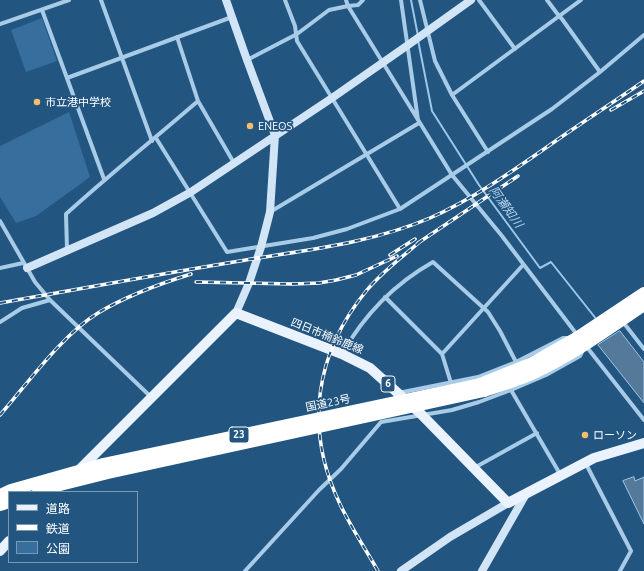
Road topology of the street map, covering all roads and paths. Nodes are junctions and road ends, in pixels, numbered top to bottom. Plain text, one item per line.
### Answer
1 (69, 0) edge
2 (101, 0) edge
3 (226, 0) edge
4 (285, 0) edge
5 (346, 0) edge
6 (363, 0) edge
7 (401, 0) edge
8 (420, 0) edge
9 (471, 0) edge
10 (479, 0) edge
11 (547, 0) edge
12 (581, 0) edge
13 (348, 6) junction
14 (42, 10) junction
15 (559, 16) junction
16 (232, 17) junction
17 (0, 24) edge
18 (425, 33) junction
19 (297, 34) junction
20 (644, 35) edge
21 (177, 37) junction
22 (411, 43) junction
23 (515, 49) junction
24 (122, 57) junction
25 (247, 60) junction
26 (383, 62) junction
27 (600, 72) junction
28 (66, 78) junction
29 (452, 95) junction
30 (332, 98) junction
31 (198, 101) junction
32 (419, 123) junction
33 (275, 135) junction
34 (154, 140) junction
35 (486, 153) junction
36 (367, 154) junction
37 (234, 163) junction
38 (452, 176) junction
39 (104, 180) junction
40 (191, 192) junction
41 (400, 209) junction
42 (270, 212) junction
43 (0, 221) edge
44 (261, 247) junction
45 (67, 249) junction
46 (25, 265) junction
47 (523, 265) junction
48 (0, 268) edge
49 (644, 293) edge
50 (385, 297) junction
51 (50, 300) junction
52 (644, 305) edge
53 (483, 308) junction
54 (236, 312) junction
55 (617, 317) junction
56 (0, 322) edge
57 (583, 342) junction
58 (644, 349) edge
59 (342, 354) junction
60 (442, 354) junction
61 (516, 362) junction
62 (451, 383) junction
63 (482, 388) junction
64 (512, 390) junction
65 (397, 393) junction
66 (151, 397) junction
67 (421, 414) junction
68 (644, 420) edge
69 (536, 433) junction
70 (644, 443) edge
71 (585, 462) junction
72 (473, 468) junction
73 (561, 475) junction
74 (9, 491) edge
75 (41, 491) edge
76 (59, 491) edge
77 (526, 494) junction
78 (508, 503) junction
79 (8, 542) edge
80 (0, 551) edge
81 (245, 571) edge
82 (401, 571) edge
83 (482, 571) edge
84 (620, 571) edge

1 - 14 street
2 - 24 street
3 - 16 street
4 - 19 street
5 - 13 street
6 - 13 street
7 - 22 street
8 - 18 street
9 - 18 street
10 - 23 street
11 - 15 street
12 - 15 street
13 - 19 street
13 - 26 street
14 - 17 street
14 - 28 street
15 - 23 street
15 - 27 street
16 - 21 street
16 - 25 street
18 - 22 street
18 - 29 street
19 - 25 street
19 - 30 street
20 - 27 street
21 - 24 street
21 - 31 street
22 - 26 street
22 - 32 street
23 - 29 street
24 - 28 street
24 - 34 street
25 - 33 street
26 - 30 street
26 - 32 street
27 - 35 street
28 - 39 street
29 - 35 street
30 - 33 street
30 - 36 street
31 - 34 street
31 - 37 street
32 - 36 street
32 - 38 street
33 - 37 street
33 - 42 street
34 - 39 street
34 - 40 street
35 - 38 street
36 - 41 street
36 - 42 street
37 - 40 street
38 - 41 street
38 - 47 street
39 - 45 street
40 - 44 street
40 - 45 street
41 - 44 street
42 - 44 street
43 - 46 street
44 - 54 street
45 - 46 street
46 - 48 street
46 - 51 street
47 - 53 street
47 - 57 street
49 - 55 highway, 国道23号 / 23
50 - 53 street
50 - 59 street
50 - 60 street
51 - 56 street
51 - 66 street
52 - 55 highway, 国道23号 / 23
53 - 60 street
53 - 61 street
54 - 59 main road, 四日市楠鈴鹿線 / 6
54 - 66 main road
55 - 57 highway, 国道23号 / 23
55 - 57 highway, 国道23号 / 23
55 - 58 street
57 - 61 street
57 - 63 highway, 国道23号 / 23
57 - 64 street
57 - 68 street
59 - 65 main road, 四日市楠鈴鹿線 / 6
60 - 62 street
61 - 62 street
62 - 65 street
63 - 74 highway, 国道23号 / 23, bridge
63 - 75 highway, 国道23号 / 23, bridge
64 - 67 street
64 - 69 street
65 - 67 main road, 四日市楠鈴鹿線 / 6
66 - 76 main road
67 - 72 main road, 四日市楠鈴鹿線 / 6
67 - 81 street
69 - 72 street
69 - 73 street
70 - 71 main road
71 - 73 main road
71 - 84 street
72 - 78 main road, 四日市楠鈴鹿線 / 6
73 - 77 main road
77 - 78 main road
77 - 83 street
78 - 82 street
79 - 80 main road

